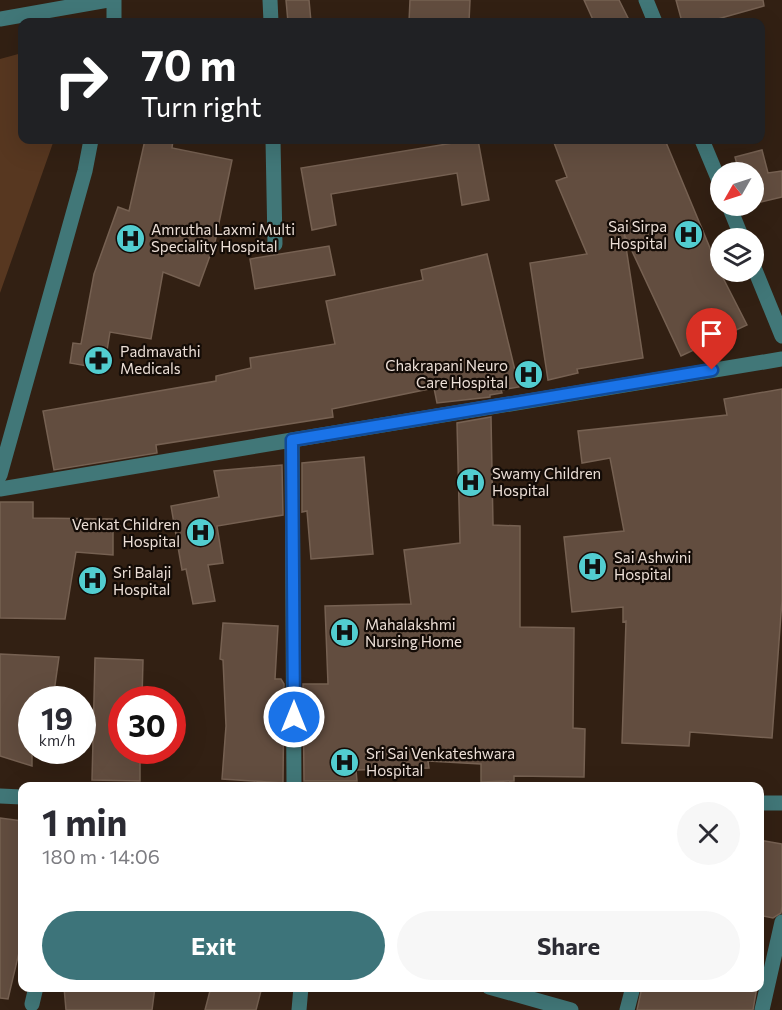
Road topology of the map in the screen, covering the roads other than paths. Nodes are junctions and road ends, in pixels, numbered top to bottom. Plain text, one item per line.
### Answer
1 (108, 0) edge
2 (114, 0) edge
3 (270, 0) edge
4 (646, 0) edge
5 (114, 18) edge
6 (271, 18) edge
7 (653, 18) edge
8 (0, 19) edge
9 (90, 144) edge
10 (273, 144) edge
11 (704, 144) edge
12 (711, 162) edge
13 (275, 244) dead end
14 (760, 282) edge
15 (782, 336) edge
16 (782, 359) edge
17 (292, 440) junction
18 (0, 475) edge
19 (0, 489) edge
20 (294, 782) edge
21 (0, 796) edge
22 (18, 797) edge
23 (764, 802) edge
24 (782, 803) edge
25 (782, 922) edge
26 (35, 992) edge
27 (301, 992) edge
28 (507, 992) edge
29 (632, 992) edge
30 (32, 1004) dead end
31 (299, 1010) edge
32 (571, 1010) edge
33 (627, 1010) edge
34 (762, 1010) edge

1 - 8 street
2 - 5 street
3 - 6 street
4 - 7 street
9 - 18 street
10 - 13 street
11 - 12 street
14 - 15 street
16 - 17 street
17 - 19 street
17 - 20 street
21 - 22 street
23 - 24 street
25 - 34 street
26 - 30 street
27 - 31 street
28 - 32 street
29 - 33 street

